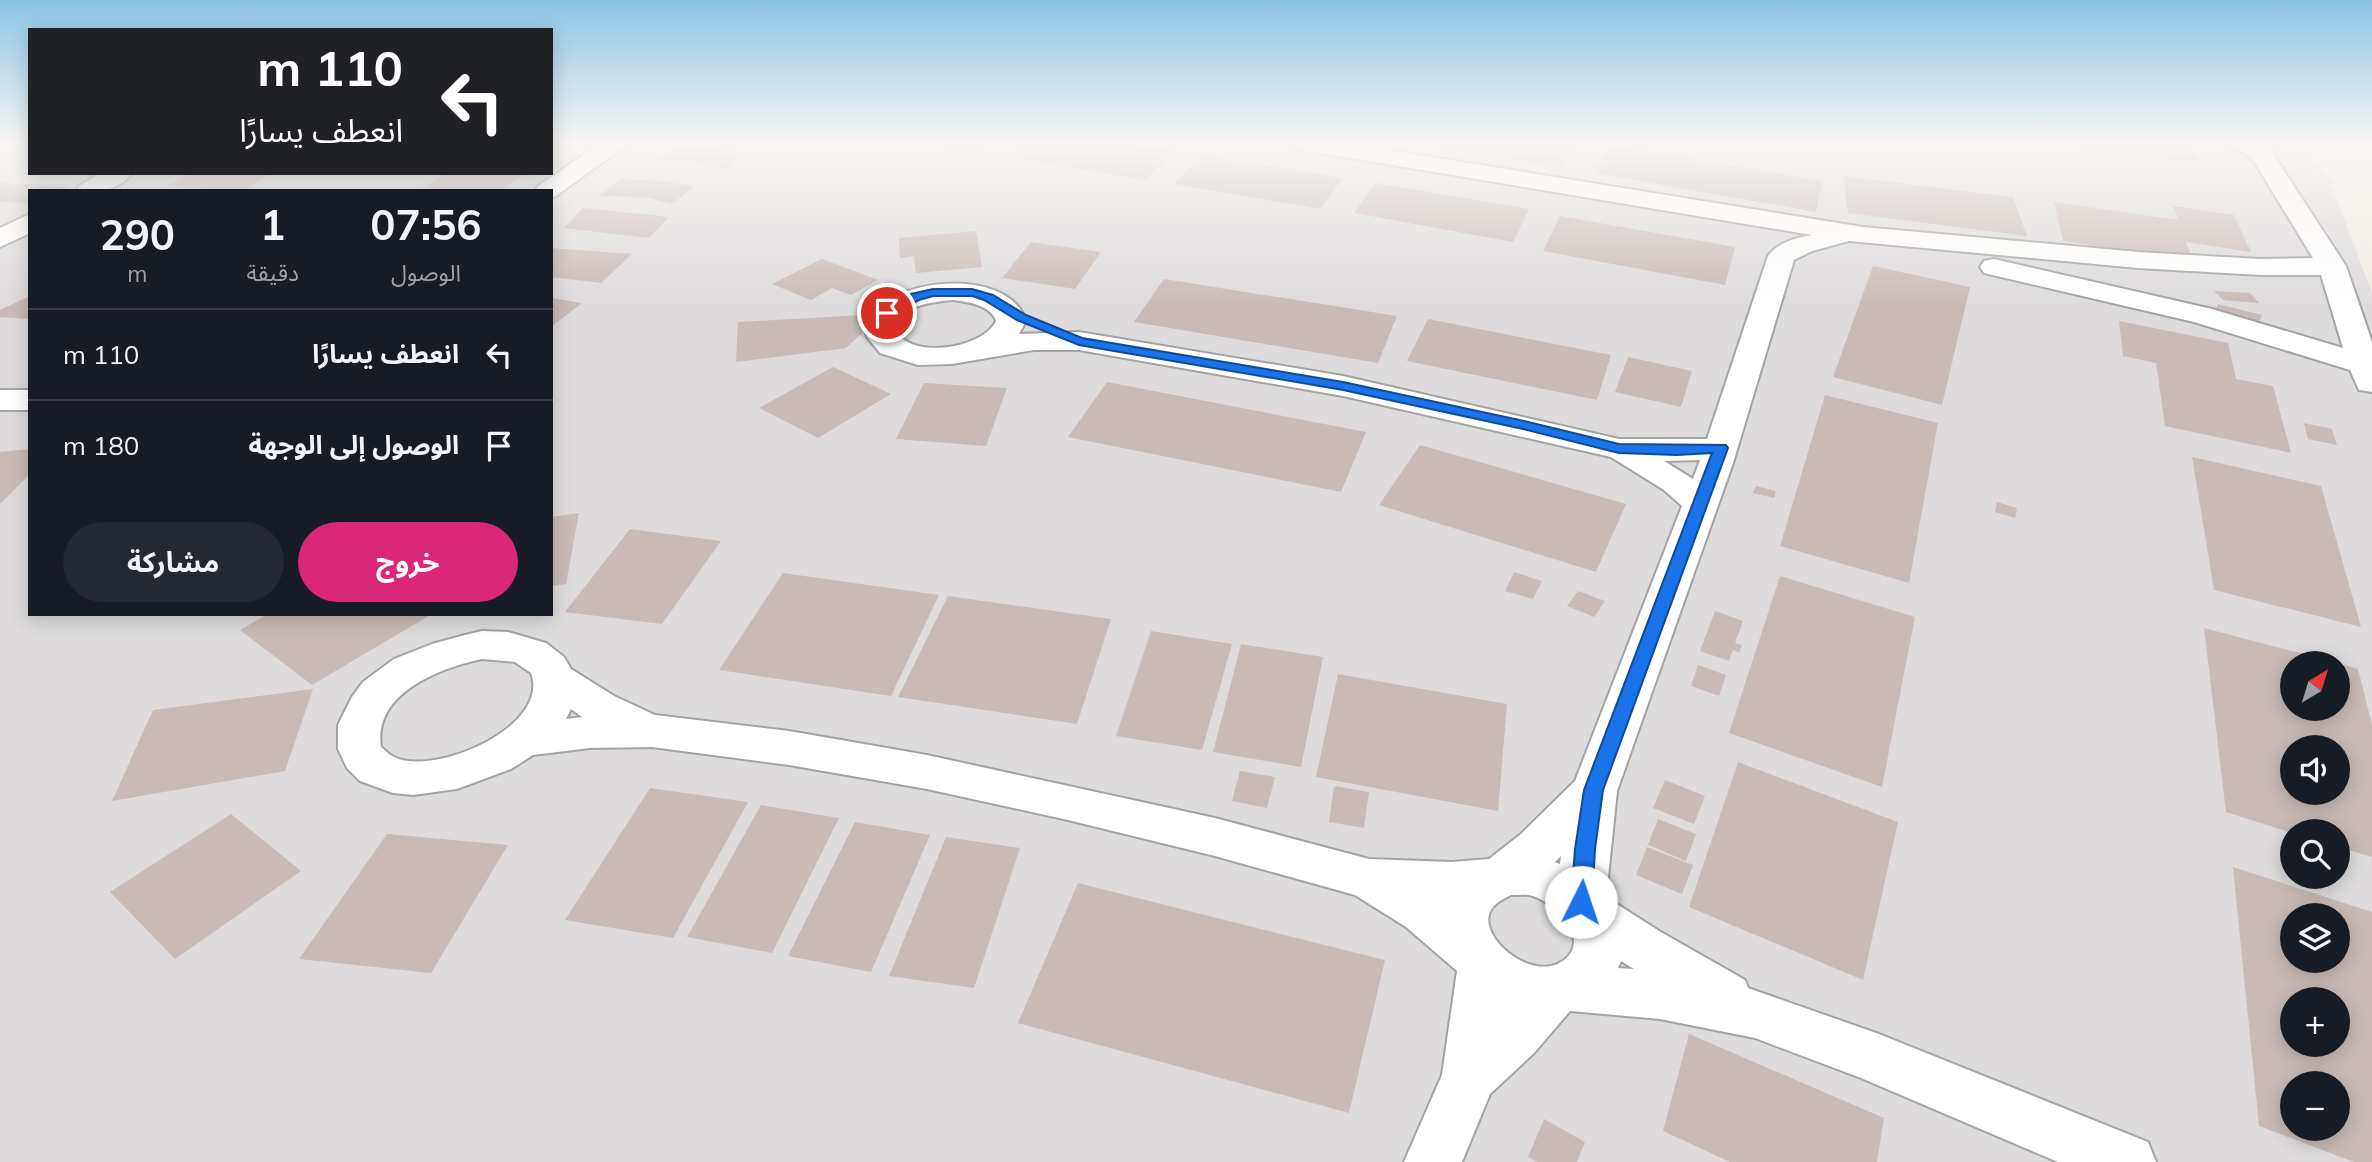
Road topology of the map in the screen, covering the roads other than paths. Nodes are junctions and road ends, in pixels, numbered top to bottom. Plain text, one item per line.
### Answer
1 (1632, 197) edge
2 (2289, 197) edge
3 (1734, 214) junction
4 (28, 223) edge
5 (1859, 235) junction
6 (0, 239) edge
7 (1782, 256) junction
8 (2332, 266) junction
9 (1005, 309) junction
10 (1079, 341) junction
11 (2364, 344) edge
12 (977, 350) junction
13 (0, 400) edge
14 (28, 400) edge
15 (1721, 448) junction
16 (1619, 449) junction
17 (1701, 503) junction
18 (556, 679) junction
19 (652, 731) junction
20 (523, 740) junction
21 (1594, 790) junction
22 (1498, 877) junction
23 (1368, 879) junction
24 (1585, 907) junction
25 (1480, 960) junction
26 (1561, 988) junction
27 (1756, 1014) junction
28 (1470, 1076) junction
29 (1433, 1162) edge
30 (2127, 1162) edge

1 - 3 street
2 - 8 street
3 - 5 street
3 - 7 street
4 - 6 street
5 - 7 street
5 - 8 street
5 - 11 street
7 - 15 street
8 - 11 street
9 - 10 street
9 - 12 street
9 - 12 street
10 - 12 street
10 - 16 street
13 - 14 street
15 - 16 street
15 - 17 street
16 - 17 street
17 - 21 street
18 - 19 street
18 - 20 street
18 - 20 street
19 - 20 street
19 - 23 street
21 - 22 street
21 - 24 street
22 - 23 street
22 - 24 street
22 - 25 street
23 - 25 street
24 - 26 street
24 - 27 street
25 - 26 street
25 - 28 street
26 - 27 street
26 - 28 street
27 - 30 street
28 - 29 street

